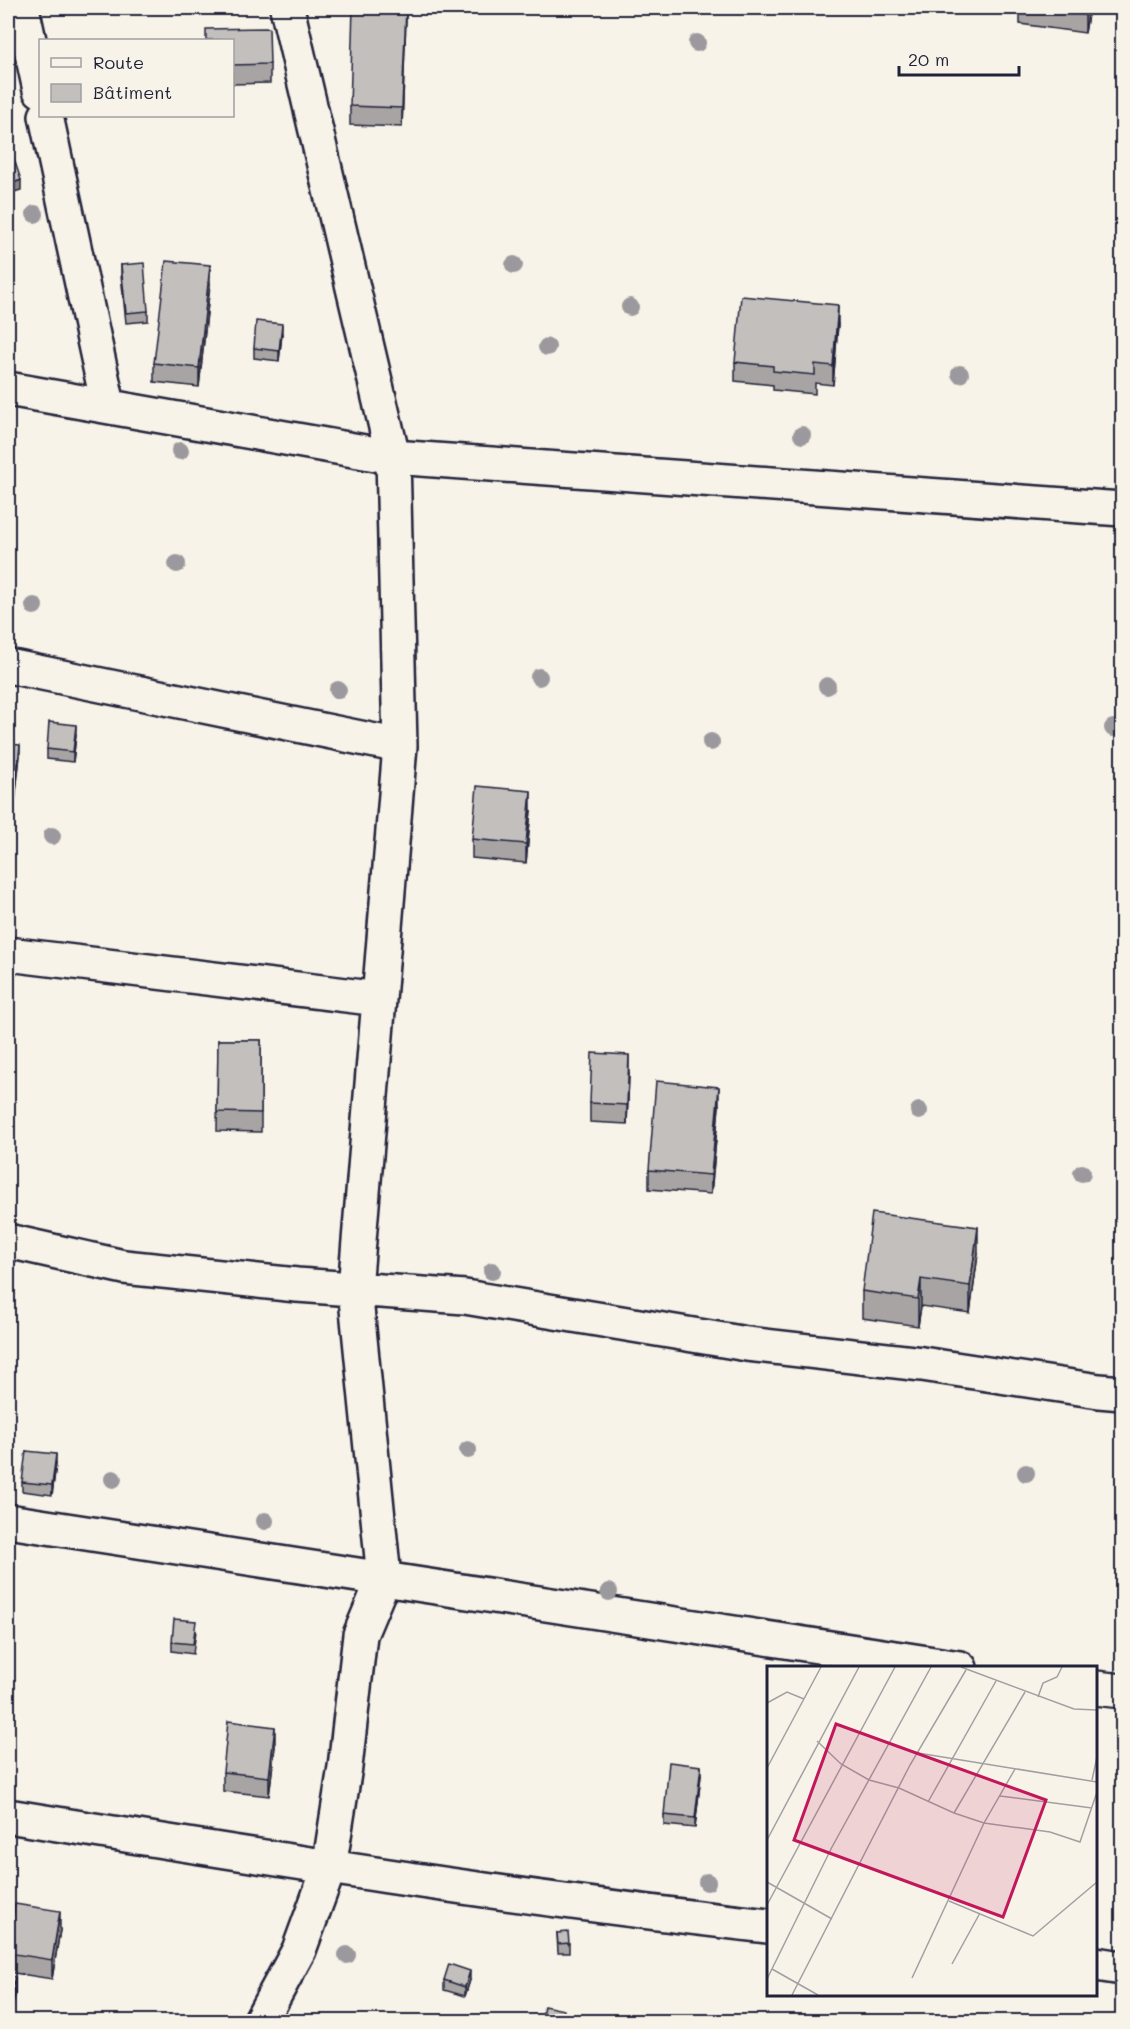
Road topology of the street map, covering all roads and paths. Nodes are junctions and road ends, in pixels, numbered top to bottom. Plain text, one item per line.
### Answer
1 (22, 8) edge
2 (287, 8) edge
3 (39, 85) edge
4 (46, 117) edge
5 (8, 389) edge
6 (108, 405) junction
7 (393, 457) junction
8 (1122, 509) edge
9 (8, 666) edge
10 (400, 746) junction
11 (8, 954) edge
12 (380, 999) junction
13 (8, 1241) edge
14 (355, 1289) junction
15 (1122, 1393) edge
16 (8, 1521) edge
17 (384, 1578) junction
18 (947, 1666) edge
19 (1097, 1688) edge
20 (1122, 1691) edge
21 (8, 1816) edge
22 (329, 1868) junction
23 (767, 1926) edge
24 (1097, 1964) edge
25 (1122, 1968) edge
26 (260, 2022) edge

1 - 3 street
2 - 7 street
4 - 6 street
5 - 6 street
6 - 7 street
7 - 8 street
7 - 10 street
9 - 10 street
10 - 12 street
11 - 12 street
12 - 14 street
13 - 14 street
14 - 15 street
14 - 17 street
16 - 17 street
17 - 18 street
17 - 22 street
19 - 20 street
21 - 22 street
22 - 23 street
22 - 26 street
24 - 25 street

